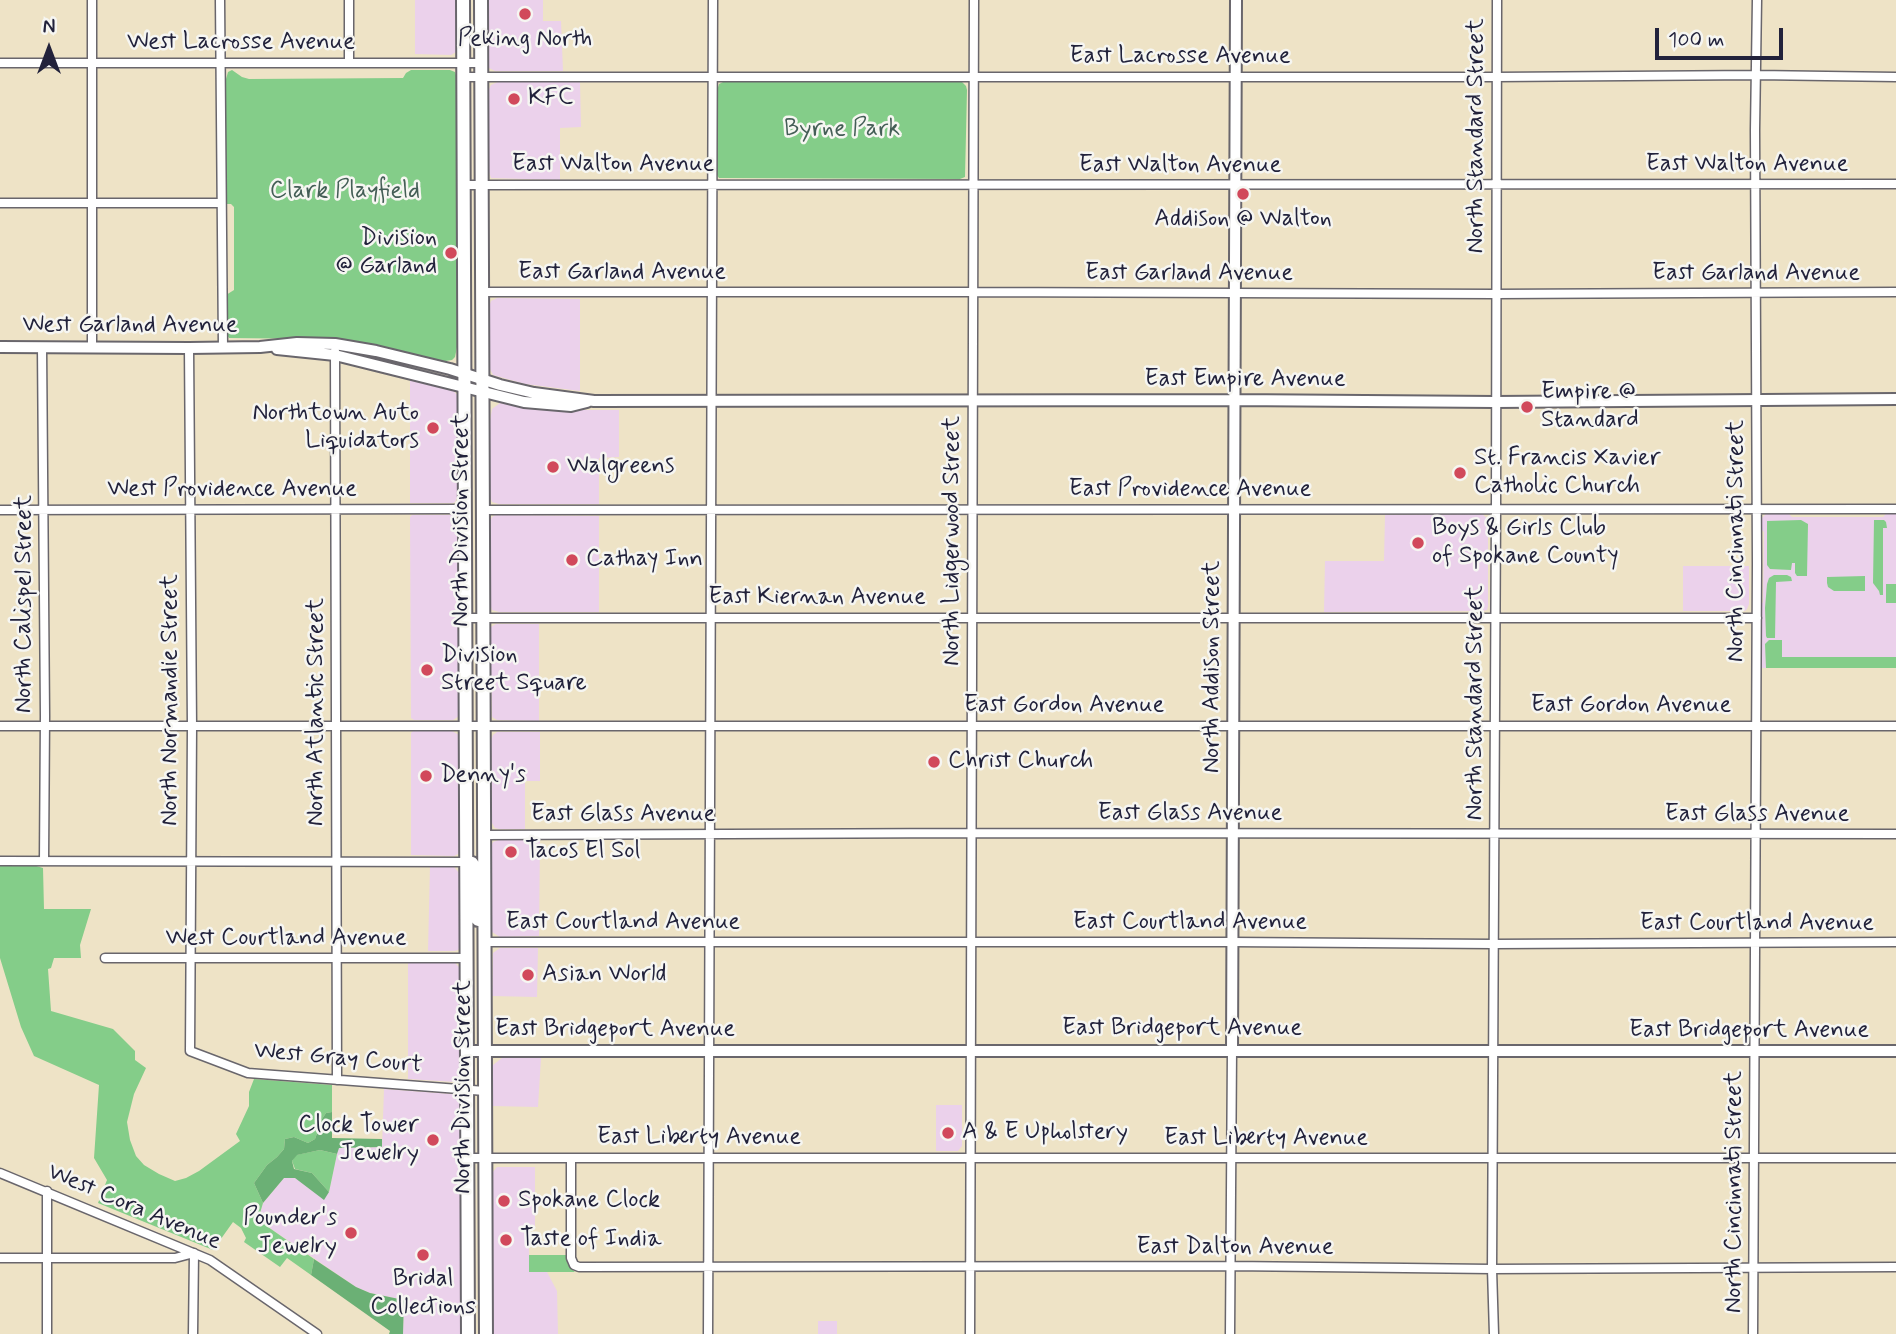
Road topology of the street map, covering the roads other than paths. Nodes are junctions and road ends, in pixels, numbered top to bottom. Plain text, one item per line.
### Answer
1 (92, 0) edge
2 (220, 0) edge
3 (349, 0) edge
4 (463, 0) edge
5 (481, 0) edge
6 (713, 0) edge
7 (974, 0) edge
8 (1236, 0) edge
9 (1497, 0) edge
10 (1757, 0) edge
11 (0, 62) edge
12 (92, 62) junction
13 (221, 63) junction
14 (349, 64) junction
15 (463, 64) junction
16 (481, 64) junction
17 (1757, 75) junction
18 (712, 76) junction
19 (974, 76) junction
20 (1236, 76) junction
21 (463, 77) junction
22 (481, 77) junction
23 (1496, 77) junction
24 (1896, 77) edge
25 (1756, 183) junction
26 (712, 184) junction
27 (1896, 184) edge
28 (464, 185) junction
29 (482, 185) junction
30 (974, 185) junction
31 (1236, 185) junction
32 (1496, 185) junction
33 (0, 203) edge
34 (92, 203) junction
35 (221, 203) junction
36 (483, 292) junction
37 (712, 292) junction
38 (973, 292) junction
39 (1896, 292) edge
40 (1235, 293) junction
41 (1756, 293) junction
42 (1495, 294) junction
43 (0, 347) edge
44 (42, 347) junction
45 (92, 348) junction
46 (189, 348) junction
47 (223, 348) junction
48 (335, 349) junction
49 (465, 374) junction
50 (482, 386) junction
51 (465, 387) junction
52 (1896, 399) edge
53 (1234, 400) junction
54 (1756, 400) junction
55 (711, 401) junction
56 (973, 401) junction
57 (1495, 402) junction
58 (44, 509) junction
59 (190, 509) junction
60 (335, 509) junction
61 (465, 509) junction
62 (972, 509) junction
63 (1234, 509) junction
64 (1756, 509) junction
65 (1896, 509) edge
66 (0, 510) edge
67 (483, 510) junction
68 (711, 510) junction
69 (1496, 510) junction
70 (972, 617) junction
71 (1234, 617) junction
72 (466, 618) junction
73 (484, 618) junction
74 (711, 618) junction
75 (1757, 618) junction
76 (1495, 619) junction
77 (1233, 725) junction
78 (0, 726) edge
79 (45, 726) junction
80 (466, 726) junction
81 (485, 726) junction
82 (711, 726) junction
83 (972, 726) junction
84 (1495, 726) junction
85 (1756, 726) junction
86 (1896, 726) edge
87 (192, 727) junction
88 (336, 727) junction
89 (466, 788) junction
90 (971, 833) junction
91 (1233, 834) junction
92 (1896, 834) edge
93 (484, 835) junction
94 (709, 835) junction
95 (1494, 835) junction
96 (1756, 835) junction
97 (0, 861) edge
98 (44, 861) junction
99 (190, 861) junction
100 (336, 862) junction
101 (466, 862) junction
102 (485, 920) junction
103 (709, 942) junction
104 (971, 942) junction
105 (1232, 942) junction
106 (1896, 942) edge
107 (485, 943) junction
108 (1755, 943) junction
109 (1493, 944) junction
110 (105, 958) dead end
111 (190, 958) junction
112 (336, 958) junction
113 (466, 958) junction
114 (971, 1050) junction
115 (1233, 1050) junction
116 (190, 1051) joint
117 (467, 1051) junction
118 (486, 1051) junction
119 (709, 1051) junction
120 (1896, 1051) edge
121 (1494, 1052) junction
122 (1755, 1052) junction
123 (337, 1080) junction
124 (467, 1090) junction
125 (485, 1091) junction
126 (708, 1157) junction
127 (468, 1158) junction
128 (486, 1158) junction
129 (571, 1158) junction
130 (970, 1158) junction
131 (1231, 1158) junction
132 (1754, 1158) junction
133 (1896, 1158) edge
134 (1493, 1160) junction
135 (0, 1173) edge
136 (47, 1191) junction
137 (194, 1253) junction
138 (0, 1258) edge
139 (47, 1258) junction
140 (970, 1266) junction
141 (1231, 1266) junction
142 (1896, 1267) edge
143 (708, 1268) junction
144 (1753, 1268) junction
145 (1492, 1269) junction
146 (1494, 1323) junction
147 (47, 1334) edge
148 (193, 1334) edge
149 (317, 1334) edge
150 (468, 1334) edge
151 (486, 1334) edge
152 (708, 1334) edge
153 (970, 1334) edge
154 (1230, 1334) edge
155 (1488, 1334) edge
156 (1494, 1334) edge
157 (1753, 1334) edge

1 - 12 street
2 - 13 street
3 - 14 street
4 - 15 main road, North Division Street
5 - 16 main road, North Division Street
6 - 18 street
7 - 19 street, North Lidgerwood Street
8 - 20 street, North Addison Street
9 - 23 street, North Standard Street
10 - 17 street, North Cincinnati Street
11 - 12 street, West Lacrosse Avenue
12 - 13 street, West Lacrosse Avenue
12 - 34 street
13 - 14 street, West Lacrosse Avenue
13 - 35 street
14 - 15 street, West Lacrosse Avenue
15 - 16 street, West Lacrosse Avenue
15 - 21 main road, North Division Street
16 - 22 main road, North Division Street
17 - 23 street, East Lacrosse Avenue
17 - 24 street, East Lacrosse Avenue
17 - 25 street, North Cincinnati Street
18 - 19 street, East Lacrosse Avenue
18 - 22 street, East Lacrosse Avenue
18 - 26 street
19 - 20 street, East Lacrosse Avenue
19 - 30 street, North Lidgerwood Street
20 - 23 street, East Lacrosse Avenue
20 - 31 street, North Addison Street
21 - 22 street, East Lacrosse Avenue
21 - 28 main road, North Division Street
22 - 29 main road, North Division Street
23 - 32 street, North Standard Street
25 - 27 street, East Walton Avenue
25 - 32 street, East Walton Avenue
25 - 41 street, North Cincinnati Street
26 - 29 street, East Walton Avenue
26 - 30 street, East Walton Avenue
26 - 37 street
28 - 29 street, East Walton Avenue
28 - 49 main road, North Division Street
29 - 36 main road, North Division Street
30 - 31 street, East Walton Avenue
30 - 38 street, North Lidgerwood Street
31 - 32 street, East Walton Avenue
31 - 40 street, North Addison Street
32 - 42 street, North Standard Street
33 - 34 street
34 - 35 street
34 - 45 street
35 - 47 street
36 - 37 street, East Garland Avenue
36 - 50 main road, North Division Street
37 - 38 street, East Garland Avenue
37 - 55 street
38 - 40 street, East Garland Avenue
38 - 56 street, North Lidgerwood Street
39 - 41 street, East Garland Avenue
40 - 42 street, East Garland Avenue
40 - 53 street, North Addison Street
41 - 42 street, East Garland Avenue
41 - 54 street, North Cincinnati Street
42 - 57 street, North Standard Street
43 - 44 street, West Garland Avenue
44 - 45 street, West Garland Avenue
44 - 58 street, North Calispel Street
45 - 46 street, West Garland Avenue
46 - 47 street, West Garland Avenue
46 - 59 street, North Normandie Street
47 - 48 street, West Garland Avenue
48 - 49 street, West Garland Avenue
48 - 51 street, West Garland Avenue
48 - 60 street, North Atlantic Street
49 - 50 street, West Garland Avenue
49 - 51 main road, North Division Street
50 - 51 street, West Garland Avenue
50 - 55 street, East Empire Avenue
50 - 67 main road, North Division Street
51 - 61 main road, North Division Street
52 - 54 street, East Empire Avenue
53 - 56 street, East Empire Avenue
53 - 57 street, East Empire Avenue
53 - 63 street, North Addison Street
54 - 57 street, East Empire Avenue
54 - 64 street, North Cincinnati Street
55 - 56 street, East Empire Avenue
55 - 68 street
56 - 62 street, North Lidgerwood Street
57 - 69 street, North Standard Street
58 - 59 street, West Providence Avenue
58 - 66 street, West Providence Avenue
58 - 79 street, North Calispel Street
59 - 60 street, West Providence Avenue
59 - 87 street, North Normandie Street
60 - 61 street, West Providence Avenue
60 - 88 street, North Atlantic Street
61 - 72 main road, North Division Street
62 - 63 street, East Providence Avenue
62 - 68 street, East Providence Avenue
62 - 70 street, North Lidgerwood Street
63 - 69 street, East Providence Avenue
63 - 71 street, North Addison Street
64 - 65 street, East Providence Avenue
64 - 69 street, East Providence Avenue
64 - 75 street, North Cincinnati Street
67 - 68 street, East Providence Avenue
67 - 73 main road, North Division Street
68 - 74 street
69 - 76 street, North Standard Street
70 - 71 street, East Kiernan Avenue
70 - 74 street, East Kiernan Avenue
70 - 83 street, North Lidgerwood Street
71 - 76 street, East Kiernan Avenue
71 - 77 street, North Addison Street
72 - 73 street, East Kiernan Avenue
72 - 80 main road, North Division Street
73 - 74 street, East Kiernan Avenue
73 - 81 main road, North Division Street
74 - 82 street
75 - 76 street, East Kiernan Avenue
75 - 85 street, North Cincinnati Street
76 - 84 street, North Standard Street
77 - 83 street, East Gordon Avenue
77 - 84 street, East Gordon Avenue
77 - 91 street, North Addison Street
78 - 79 street, East Gordon Avenue
79 - 87 street, East Gordon Avenue
79 - 98 street, North Calispel Street
80 - 81 street, East Gordon Avenue
80 - 88 street, East Gordon Avenue
80 - 89 main road, North Division Street
81 - 82 street, East Gordon Avenue
81 - 93 main road, North Division Street
82 - 83 street, East Gordon Avenue
82 - 94 street
83 - 90 street, North Lidgerwood Street
84 - 85 street, East Gordon Avenue
84 - 95 street, North Standard Street
85 - 86 street, East Gordon Avenue
85 - 96 street, North Cincinnati Street
87 - 88 street, East Gordon Avenue
87 - 99 street, North Normandie Street
88 - 100 street, North Atlantic Street
89 - 93 main road
89 - 101 main road, North Division Street
90 - 91 street, East Glass Avenue
90 - 94 street, East Glass Avenue
90 - 104 street, North Lidgerwood Street
91 - 95 street, East Glass Avenue
91 - 105 street, North Addison Street
92 - 96 street, East Glass Avenue
93 - 94 street, East Glass Avenue
93 - 102 main road, North Division Street
94 - 103 street
95 - 96 street, East Glass Avenue
95 - 109 street, North Standard Street
96 - 108 street, North Cincinnati Street
97 - 98 street
98 - 99 street
99 - 100 street
99 - 111 street, North Normandie Street
100 - 101 street
100 - 112 street, North Atlantic Street
101 - 102 main road
101 - 113 main road, North Division Street
102 - 107 main road, North Division Street
103 - 104 street, East Courtland Avenue
103 - 107 street, East Courtland Avenue
103 - 119 street
104 - 105 street, East Courtland Avenue
104 - 114 street, North Lidgerwood Street
105 - 109 street, East Courtland Avenue
105 - 115 street, North Addison Street
106 - 108 street, East Courtland Avenue
107 - 118 main road, North Division Street
108 - 109 street, East Courtland Avenue
108 - 122 street, North Cincinnati Street
109 - 121 street, North Standard Street
110 - 111 street, West Courtland Avenue
111 - 112 street, West Courtland Avenue
111 - 116 street, North Normandie Street
112 - 113 street, West Courtland Avenue
112 - 123 street, North Atlantic Street
113 - 117 main road, North Division Street
114 - 115 street, East Bridgeport Avenue
114 - 119 street, East Bridgeport Avenue
114 - 130 street, North Lidgerwood Street
115 - 121 street, East Bridgeport Avenue
115 - 131 street, North Addison Street
116 - 123 street, West Gray Court
117 - 118 street, East Bridgeport Avenue
117 - 124 main road, North Division Street
118 - 119 street, East Bridgeport Avenue
118 - 125 main road, North Division Street
119 - 126 street
120 - 122 street, East Bridgeport Avenue
121 - 122 street, East Bridgeport Avenue
121 - 134 street, North Standard Street
122 - 132 street, North Cincinnati Street
123 - 124 street, West Gray Court
124 - 125 street, West Gray Court
124 - 127 main road, North Division Street
125 - 128 main road, North Division Street
126 - 129 street, East Liberty Avenue
126 - 130 street, East Liberty Avenue
126 - 143 street
127 - 128 street, East Liberty Avenue
127 - 150 main road, North Division Street
128 - 129 street, East Liberty Avenue
128 - 151 main road, North Division Street
129 - 143 street, East Dalton Avenue
130 - 131 street, East Liberty Avenue
130 - 140 street, North Lidgerwood Street
131 - 134 street, East Liberty Avenue
131 - 141 street, North Addison Street
132 - 133 street, East Liberty Avenue
132 - 134 street, East Liberty Avenue
132 - 144 street, North Cincinnati Street
134 - 145 street, North Standard Street
135 - 136 street, West Cora Avenue
136 - 137 street, West Cora Avenue
136 - 139 street
137 - 139 street
137 - 148 street
137 - 149 street, West Cora Avenue
138 - 139 street
139 - 147 street
140 - 141 street, East Dalton Avenue
140 - 143 street, East Dalton Avenue
140 - 153 street, North Lidgerwood Street
141 - 145 street, East Dalton Avenue
141 - 154 street, North Addison Street
142 - 144 street, East Dalton Avenue
143 - 152 street
144 - 145 street, East Dalton Avenue
144 - 157 street, North Cincinnati Street
145 - 146 street, North Standard Street
146 - 155 street
146 - 156 street, North Standard Street

